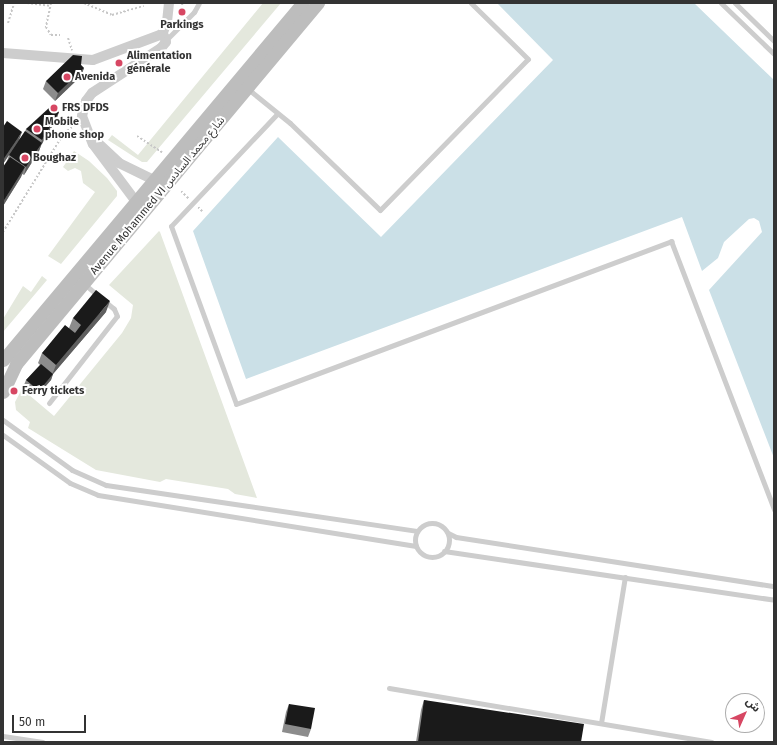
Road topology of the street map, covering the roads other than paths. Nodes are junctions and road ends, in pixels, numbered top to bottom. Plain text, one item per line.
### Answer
1 (169, 3) edge
2 (199, 3) edge
3 (303, 3) edge
4 (318, 3) edge
5 (471, 3) edge
6 (721, 3) edge
7 (735, 3) edge
8 (164, 38) junction
9 (774, 41) edge
10 (3, 53) edge
11 (774, 54) edge
12 (248, 89) junction
13 (277, 114) junction
14 (93, 135) junction
15 (156, 181) junction
16 (137, 203) junction
17 (83, 283) junction
18 (3, 360) edge
19 (3, 392) edge
20 (49, 403) dead end
21 (3, 420) edge
22 (3, 435) edge
23 (774, 510) edge
24 (417, 531) junction
25 (448, 533) junction
26 (416, 546) junction
27 (444, 551) junction
28 (625, 577) junction
29 (774, 586) edge
30 (774, 600) edge
31 (389, 688) dead end
32 (601, 723) junction
33 (3, 736) edge
34 (43, 742) edge
35 (712, 742) edge

1 - 8 street
2 - 8 lane
3 - 15 main road, Avenue Mohammed VI شارع محمد السادس
4 - 12 main road, Avenue Mohammed VI شارع محمد السادس
5 - 13 lane
6 - 11 lane
7 - 9 lane
8 - 10 street
8 - 14 street
12 - 13 lane
12 - 17 main road, Avenue Mohammed VI شارع محمد السادس
13 - 23 lane
14 - 15 street
14 - 16 street
15 - 16 main road, Avenue Mohammed VI شارع محمد السادس
16 - 18 main road, Avenue Mohammed VI شارع محمد السادس
17 - 19 main road, Avenue Mohammed VI شارع محمد السادس
17 - 20 lane
21 - 24 lane
22 - 26 lane
24 - 25 lane
24 - 26 lane
25 - 27 lane
25 - 29 lane
26 - 27 lane
27 - 28 lane
28 - 30 lane
28 - 32 lane
31 - 32 lane
32 - 35 lane
33 - 34 lane

